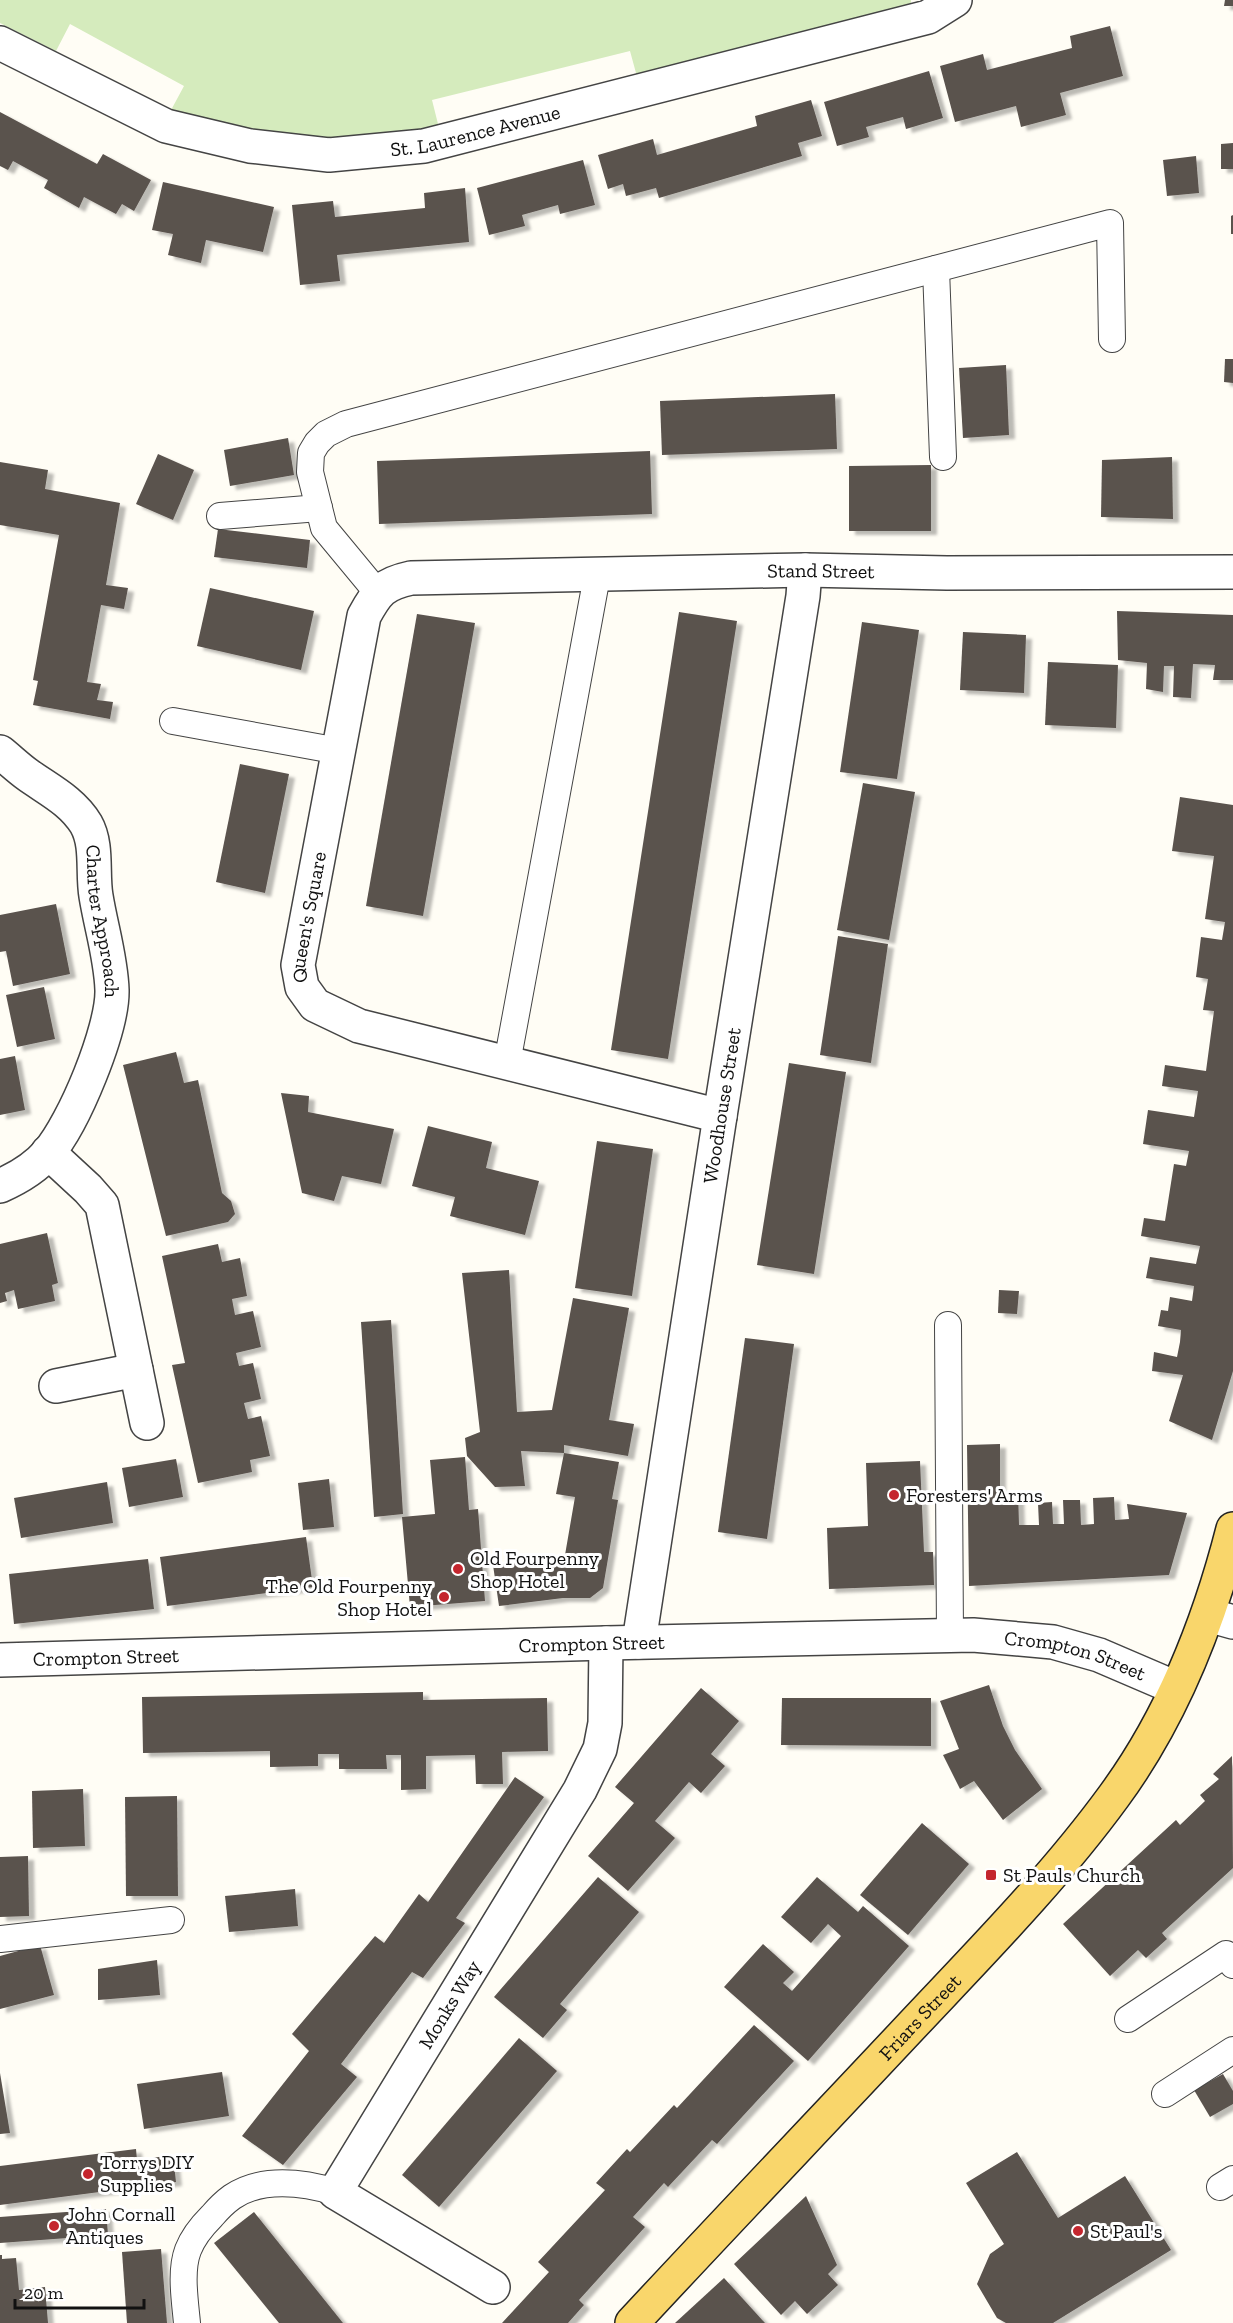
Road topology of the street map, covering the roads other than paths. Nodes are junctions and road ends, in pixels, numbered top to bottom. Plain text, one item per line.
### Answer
1 (955, 0) edge
2 (0, 43) edge
3 (936, 269) junction
4 (1112, 339) dead end
5 (944, 457) dead end
6 (319, 508) junction
7 (220, 516) dead end
8 (805, 570) junction
9 (1233, 572) edge
10 (597, 576) junction
11 (378, 592) junction
12 (172, 721) dead end
13 (339, 751) junction
14 (0, 752) edge
15 (507, 1063) junction
16 (720, 1116) junction
17 (48, 1152) junction
18 (0, 1186) edge
19 (948, 1325) dead end
20 (136, 1370) junction
21 (56, 1386) dead end
22 (147, 1423) dead end
23 (1233, 1529) edge
24 (1221, 1619) edge
25 (950, 1636) junction
26 (639, 1642) junction
27 (606, 1643) junction
28 (0, 1660) edge
29 (1176, 1688) junction
30 (171, 1920) dead end
31 (0, 1939) edge
32 (1233, 1965) edge
33 (1128, 2019) dead end
34 (1233, 2050) edge
35 (1165, 2094) dead end
36 (335, 2192) junction
37 (493, 2287) dead end
38 (187, 2323) edge
39 (633, 2323) edge

1 - 2 street, St. Laurence Avenue
3 - 4 lane
3 - 5 lane
3 - 6 lane
6 - 7 lane
6 - 11 lane
8 - 9 street, Stand Street
8 - 10 street, Stand Street
8 - 16 street, Woodhouse Street
10 - 11 street, Stand Street
10 - 15 lane
11 - 13 street, Queen's Square
12 - 13 lane
13 - 15 street, Queen's Square
14 - 17 street, Charter Approach
15 - 16 street, Queen's Square
16 - 26 street, Woodhouse Street
17 - 18 street, Charter Approach
17 - 20 street
19 - 25 lane
20 - 21 street
20 - 22 street
23 - 24 main road, Friars Street
24 - 29 main road, Friars Street
25 - 26 street, Crompton Street
25 - 29 street, Crompton Street
26 - 27 street, Crompton Street
27 - 28 street, Crompton Street
27 - 36 street, Monks Way
29 - 39 main road, Friars Street
30 - 31 lane
32 - 33 lane
34 - 35 lane
36 - 37 street
36 - 38 lane

